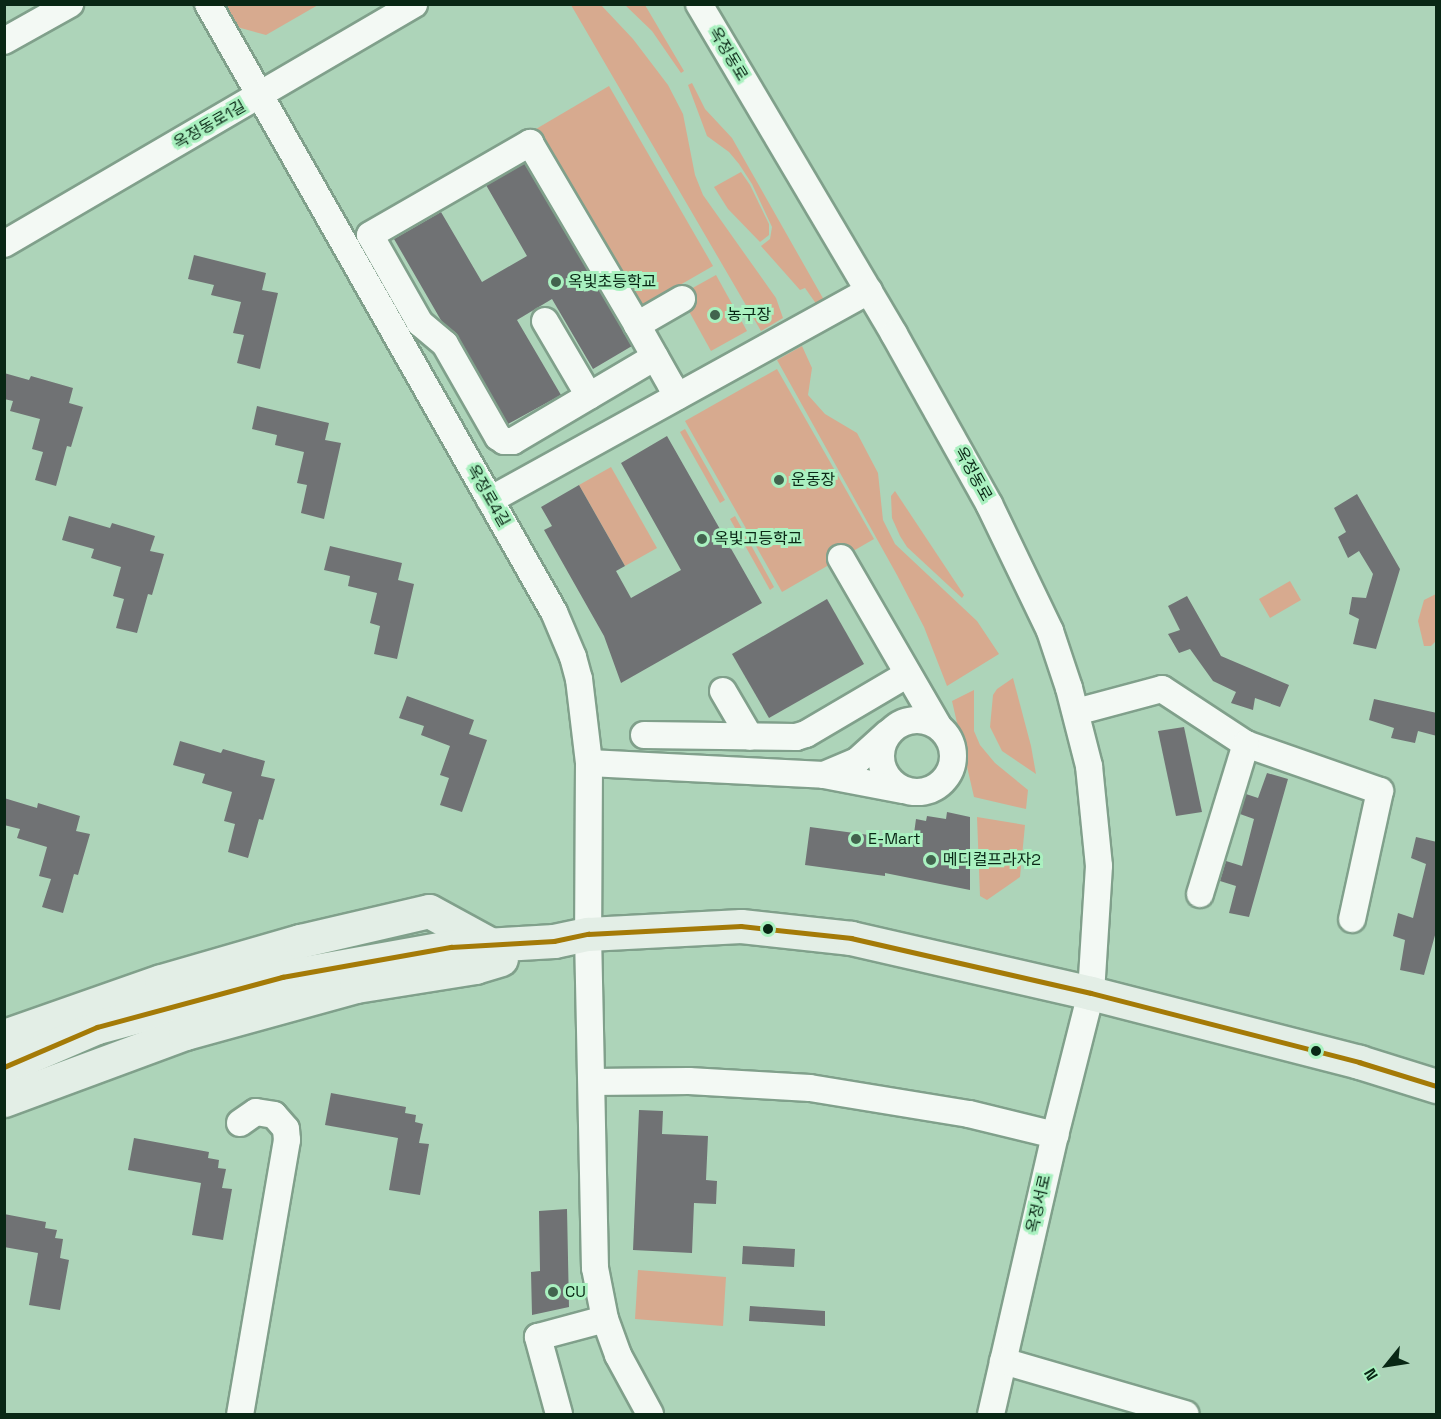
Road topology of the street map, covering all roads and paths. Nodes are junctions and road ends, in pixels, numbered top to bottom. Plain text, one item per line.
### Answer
1 (70, 4) edge
2 (208, 4) edge
3 (414, 4) edge
4 (699, 4) edge
5 (4, 41) edge
6 (262, 95) junction
7 (4, 244) edge
8 (869, 291) junction
9 (682, 299) dead end
10 (646, 312) junction
11 (545, 321) dead end
12 (655, 357) junction
13 (474, 394) junction
14 (589, 396) junction
15 (677, 396) junction
16 (439, 412) junction
17 (490, 500) junction
18 (841, 558) dead end
19 (908, 674) junction
20 (723, 691) dead end
21 (1076, 712) junction
22 (939, 727) junction
23 (893, 729) junction
24 (644, 735) dead end
25 (750, 737) junction
26 (1246, 744) junction
27 (589, 763) junction
28 (824, 775) junction
29 (906, 791) junction
30 (1200, 894) dead end
31 (1352, 919) dead end
32 (588, 934) junction
33 (554, 941) junction
34 (491, 945) junction
35 (1091, 993) junction
36 (4, 1036) edge
37 (4, 1067) edge
38 (592, 1082) junction
39 (1437, 1086) edge
40 (4, 1100) edge
41 (240, 1123) dead end
42 (1055, 1135) junction
43 (604, 1319) junction
44 (1003, 1362) junction
45 (240, 1414) edge
46 (559, 1414) edge
47 (650, 1414) edge
48 (991, 1414) edge
49 (1185, 1414) edge

1 - 5 street
2 - 6 street, 옥정로4길
3 - 6 street, 옥정동로1길
4 - 8 street, 옥정동로
6 - 7 street, 옥정동로1길
6 - 16 street, 옥정로4길
8 - 15 street
8 - 21 street, 옥정동로
9 - 10 street
10 - 12 street
10 - 13 street
11 - 14 street
12 - 14 street
12 - 15 street
13 - 14 street
13 - 16 street
15 - 17 street
16 - 17 street, 옥정로4길
17 - 27 street, 옥정로4길
18 - 19 street
19 - 22 street
19 - 25 street
20 - 25 street
21 - 26 street
21 - 35 street, 옥정동로
22 - 23 street
22 - 29 street
23 - 28 street
23 - 29 street
24 - 25 street
26 - 30 street
26 - 31 street
27 - 28 street
27 - 32 street, 옥정로4길
28 - 29 street
32 - 33 main road
32 - 35 main road
32 - 38 street, 옥정로4길
33 - 34 main road
33 - 40 main road
34 - 36 main road
34 - 37 main road
35 - 39 main road
35 - 42 street, 옥정서로
38 - 42 street
38 - 43 street, 옥정로4길
41 - 45 street
42 - 44 street, 옥정서로
43 - 46 street
43 - 47 street, 옥정로4길
44 - 48 street, 옥정서로
44 - 49 street

